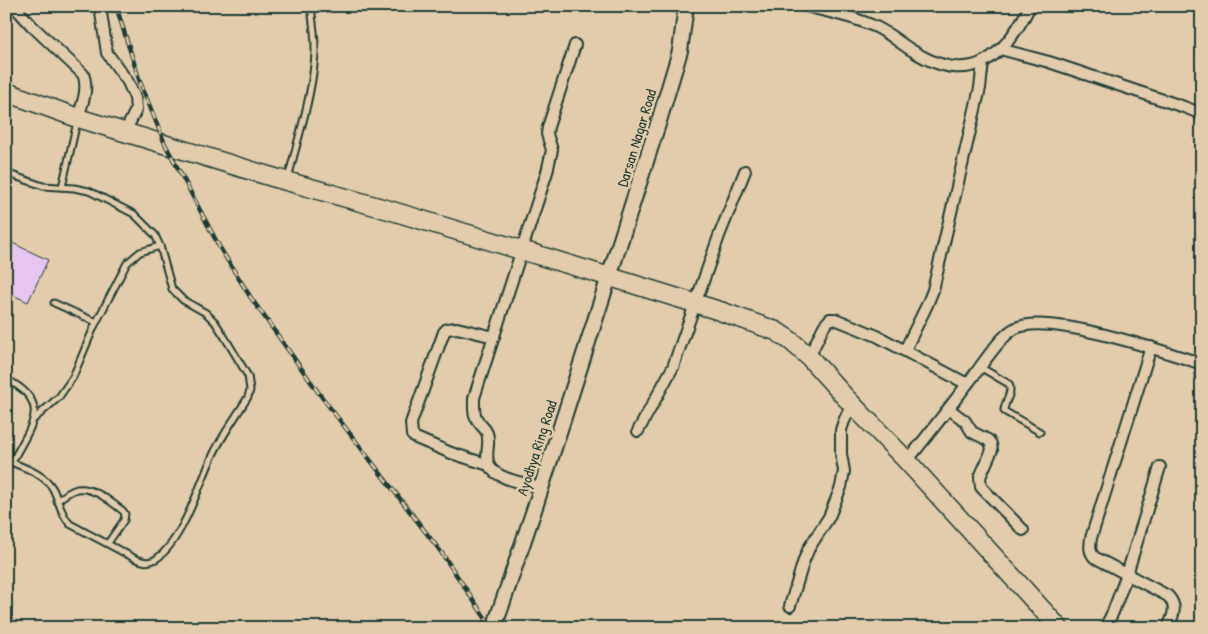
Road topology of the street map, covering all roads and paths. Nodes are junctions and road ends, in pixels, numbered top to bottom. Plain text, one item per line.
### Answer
1 (14, 6) edge
2 (100, 6) edge
3 (311, 6) edge
4 (686, 6) edge
5 (805, 6) edge
6 (1030, 6) edge
7 (574, 45) dead end
8 (1000, 48) junction
9 (983, 62) junction
10 (6, 92) edge
11 (1202, 114) edge
12 (78, 118) junction
13 (126, 132) junction
14 (745, 171) dead end
15 (6, 173) edge
16 (288, 182) junction
17 (62, 187) junction
18 (160, 246) junction
19 (523, 251) junction
20 (610, 277) junction
21 (54, 303) dead end
22 (694, 303) junction
23 (96, 322) junction
24 (494, 337) junction
25 (1151, 347) junction
26 (905, 350) junction
27 (808, 356) junction
28 (1202, 364) edge
29 (980, 367) junction
30 (6, 379) edge
31 (968, 384) junction
32 (852, 404) junction
33 (948, 409) junction
34 (34, 419) junction
35 (638, 431) dead end
36 (1040, 432) dead end
37 (9, 461) edge
38 (907, 461) junction
39 (488, 465) junction
40 (1160, 467) dead end
41 (542, 488) junction
42 (57, 501) junction
43 (1023, 530) dead end
44 (108, 543) junction
45 (1127, 574) junction
46 (790, 606) dead end
47 (1052, 625) edge
48 (494, 628) edge
49 (1105, 628) edge
50 (1168, 628) edge

1 - 12 street
2 - 13 street
3 - 16 lane
4 - 20 street, Darsan Nagar Road
5 - 9 street
6 - 8 street
7 - 19 street
8 - 9 street
8 - 11 street
9 - 26 street
10 - 12 highway
12 - 13 highway
12 - 17 lane
13 - 16 highway
14 - 22 street
15 - 17 lane
16 - 19 highway
17 - 18 lane
18 - 23 lane
18 - 44 lane
19 - 20 highway
19 - 24 street
20 - 22 highway
20 - 41 street, Ayodhya Ring Road
21 - 23 lane
22 - 27 highway
22 - 35 street
23 - 34 lane
24 - 39 street
24 - 39 street
25 - 28 street
25 - 29 street
25 - 45 street
26 - 27 street
26 - 31 street
27 - 32 highway
29 - 31 street
29 - 36 lane
30 - 34 lane
31 - 33 street
32 - 38 highway
32 - 46 street
33 - 38 street
33 - 43 street
34 - 37 lane
37 - 42 lane
38 - 47 highway
39 - 41 street
40 - 45 street
41 - 48 street, Ayodhya Ring Road
42 - 44 lane
42 - 44 lane
45 - 49 street
45 - 50 street

